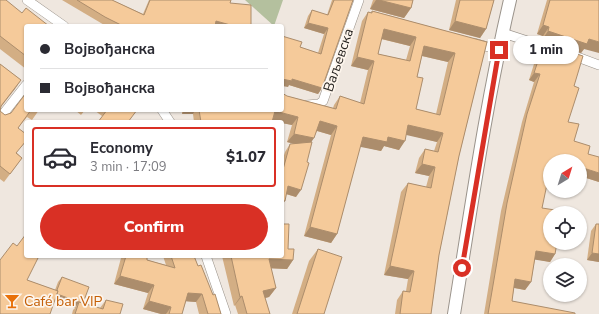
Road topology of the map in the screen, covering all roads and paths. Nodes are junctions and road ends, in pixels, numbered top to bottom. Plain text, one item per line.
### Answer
1 (28, 0) edge
2 (359, 0) edge
3 (510, 0) edge
4 (61, 24) edge
5 (503, 33) junction
6 (461, 40) edge
7 (499, 50) junction
8 (599, 64) edge
9 (24, 87) edge
10 (297, 102) edge
11 (0, 118) edge
12 (207, 258) edge
13 (226, 314) edge
14 (454, 314) edge

1 - 4 street
2 - 10 street, Ваљевска
3 - 5 street
5 - 7 street
5 - 8 street
6 - 7 street
7 - 14 street
9 - 11 street
12 - 13 street

